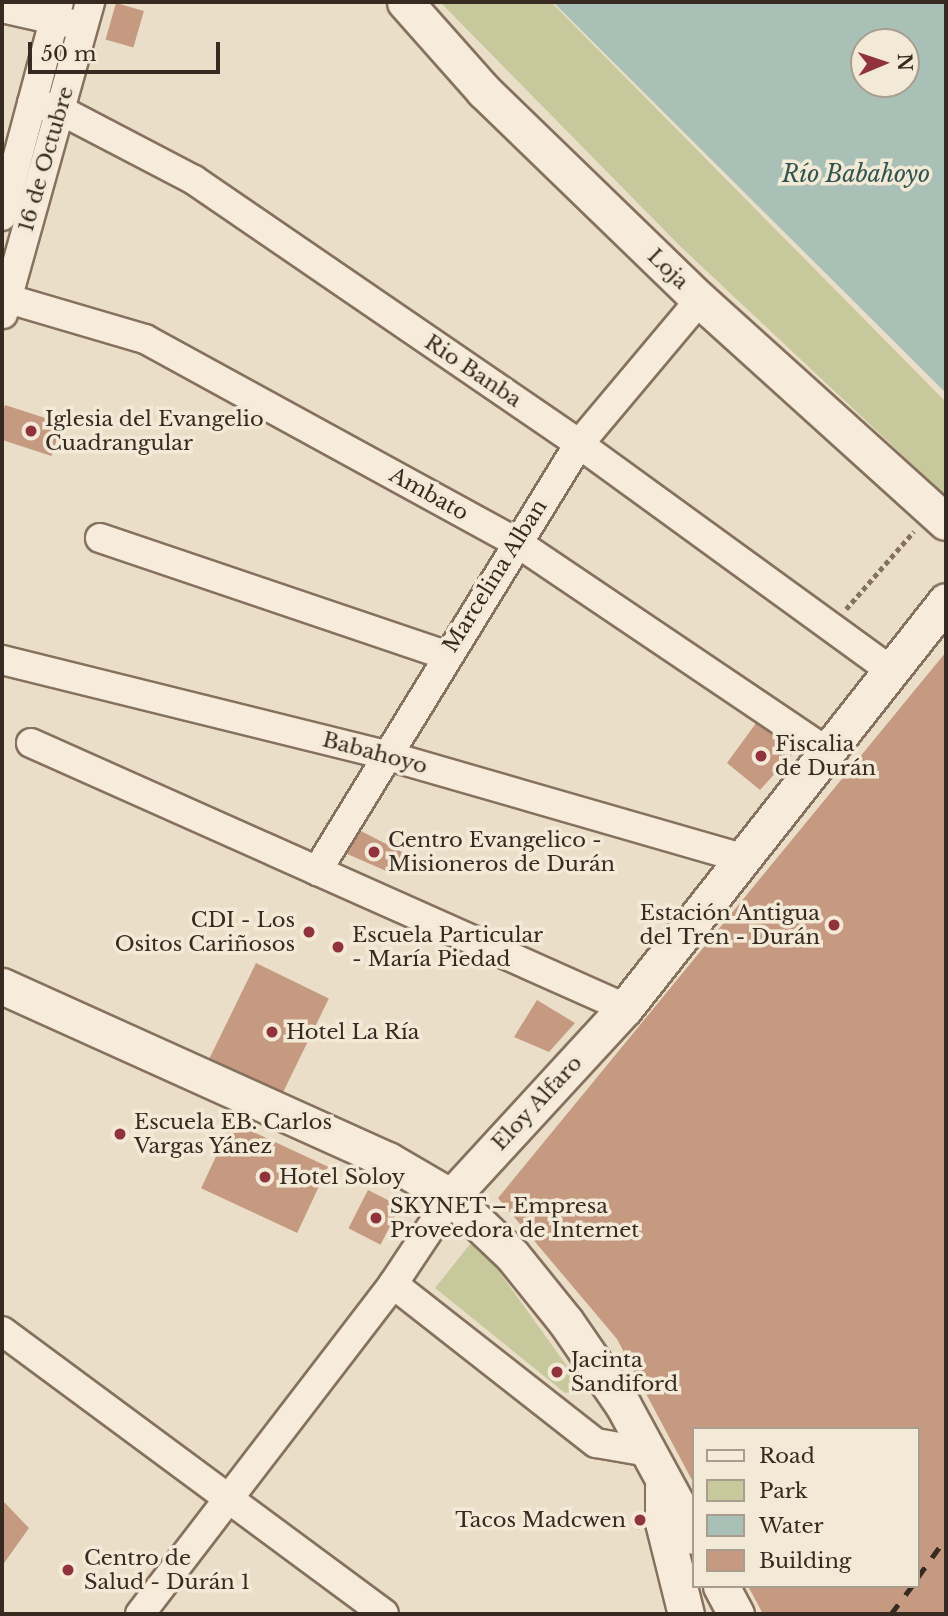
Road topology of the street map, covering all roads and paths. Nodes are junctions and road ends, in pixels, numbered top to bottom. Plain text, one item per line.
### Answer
1 (405, 2) edge
2 (2, 8) edge
3 (57, 11) edge
4 (86, 14) edge
5 (32, 103) junction
6 (60, 110) junction
7 (2, 216) edge
8 (700, 300) junction
9 (4, 304) edge
10 (579, 444) junction
11 (939, 515) edge
12 (100, 538) dead end
13 (516, 542) junction
14 (946, 601) edge
15 (832, 626) junction
16 (445, 655) junction
17 (2, 660) edge
18 (894, 673) junction
19 (31, 743) dead end
20 (826, 751) junction
21 (385, 755) junction
22 (746, 859) junction
23 (317, 871) junction
24 (2, 986) edge
25 (625, 1008) junction
26 (451, 1197) junction
27 (393, 1284) junction
28 (2, 1331) edge
29 (655, 1464) junction
30 (230, 1500) junction
31 (692, 1532) edge
32 (676, 1573) junction
33 (722, 1588) edge
34 (140, 1614) edge
35 (384, 1614) edge
36 (678, 1614) edge
37 (686, 1614) edge
38 (736, 1614) edge

1 - 8 street, Loja
2 - 3 street
3 - 4 street
3 - 5 street, 16 de Octubre
4 - 6 street, 16 de Octubre
5 - 6 street, Rio Banba
5 - 7 street, 16 de Octubre
6 - 9 street, 16 de Octubre
6 - 10 street, Rio Banba
8 - 10 street, Marcelina Alban
8 - 11 street, Loja
9 - 13 street, Ambato
10 - 13 street, Marcelina Alban
10 - 15 street, Rio Banba
11 - 15 path
12 - 16 street
13 - 16 street, Marcelina Alban
13 - 20 street, Ambato
14 - 18 street, Eloy Alfaro
15 - 18 street, Rio Banba
16 - 21 street, Marcelina Alban
17 - 21 street, Babahoyo
18 - 20 street, Eloy Alfaro
19 - 23 street
20 - 22 street, Eloy Alfaro
21 - 22 street, Babahoyo
21 - 23 street, Marcelina Alban
22 - 25 street, Eloy Alfaro
23 - 25 street
24 - 26 street
25 - 26 street, Eloy Alfaro
26 - 27 street, Eloy Alfaro
26 - 29 street
27 - 29 street
27 - 30 street, Eloy Alfaro
28 - 30 street
29 - 31 street
29 - 32 street
30 - 34 street, Eloy Alfaro
30 - 35 street
32 - 36 street
32 - 37 street
33 - 38 street

